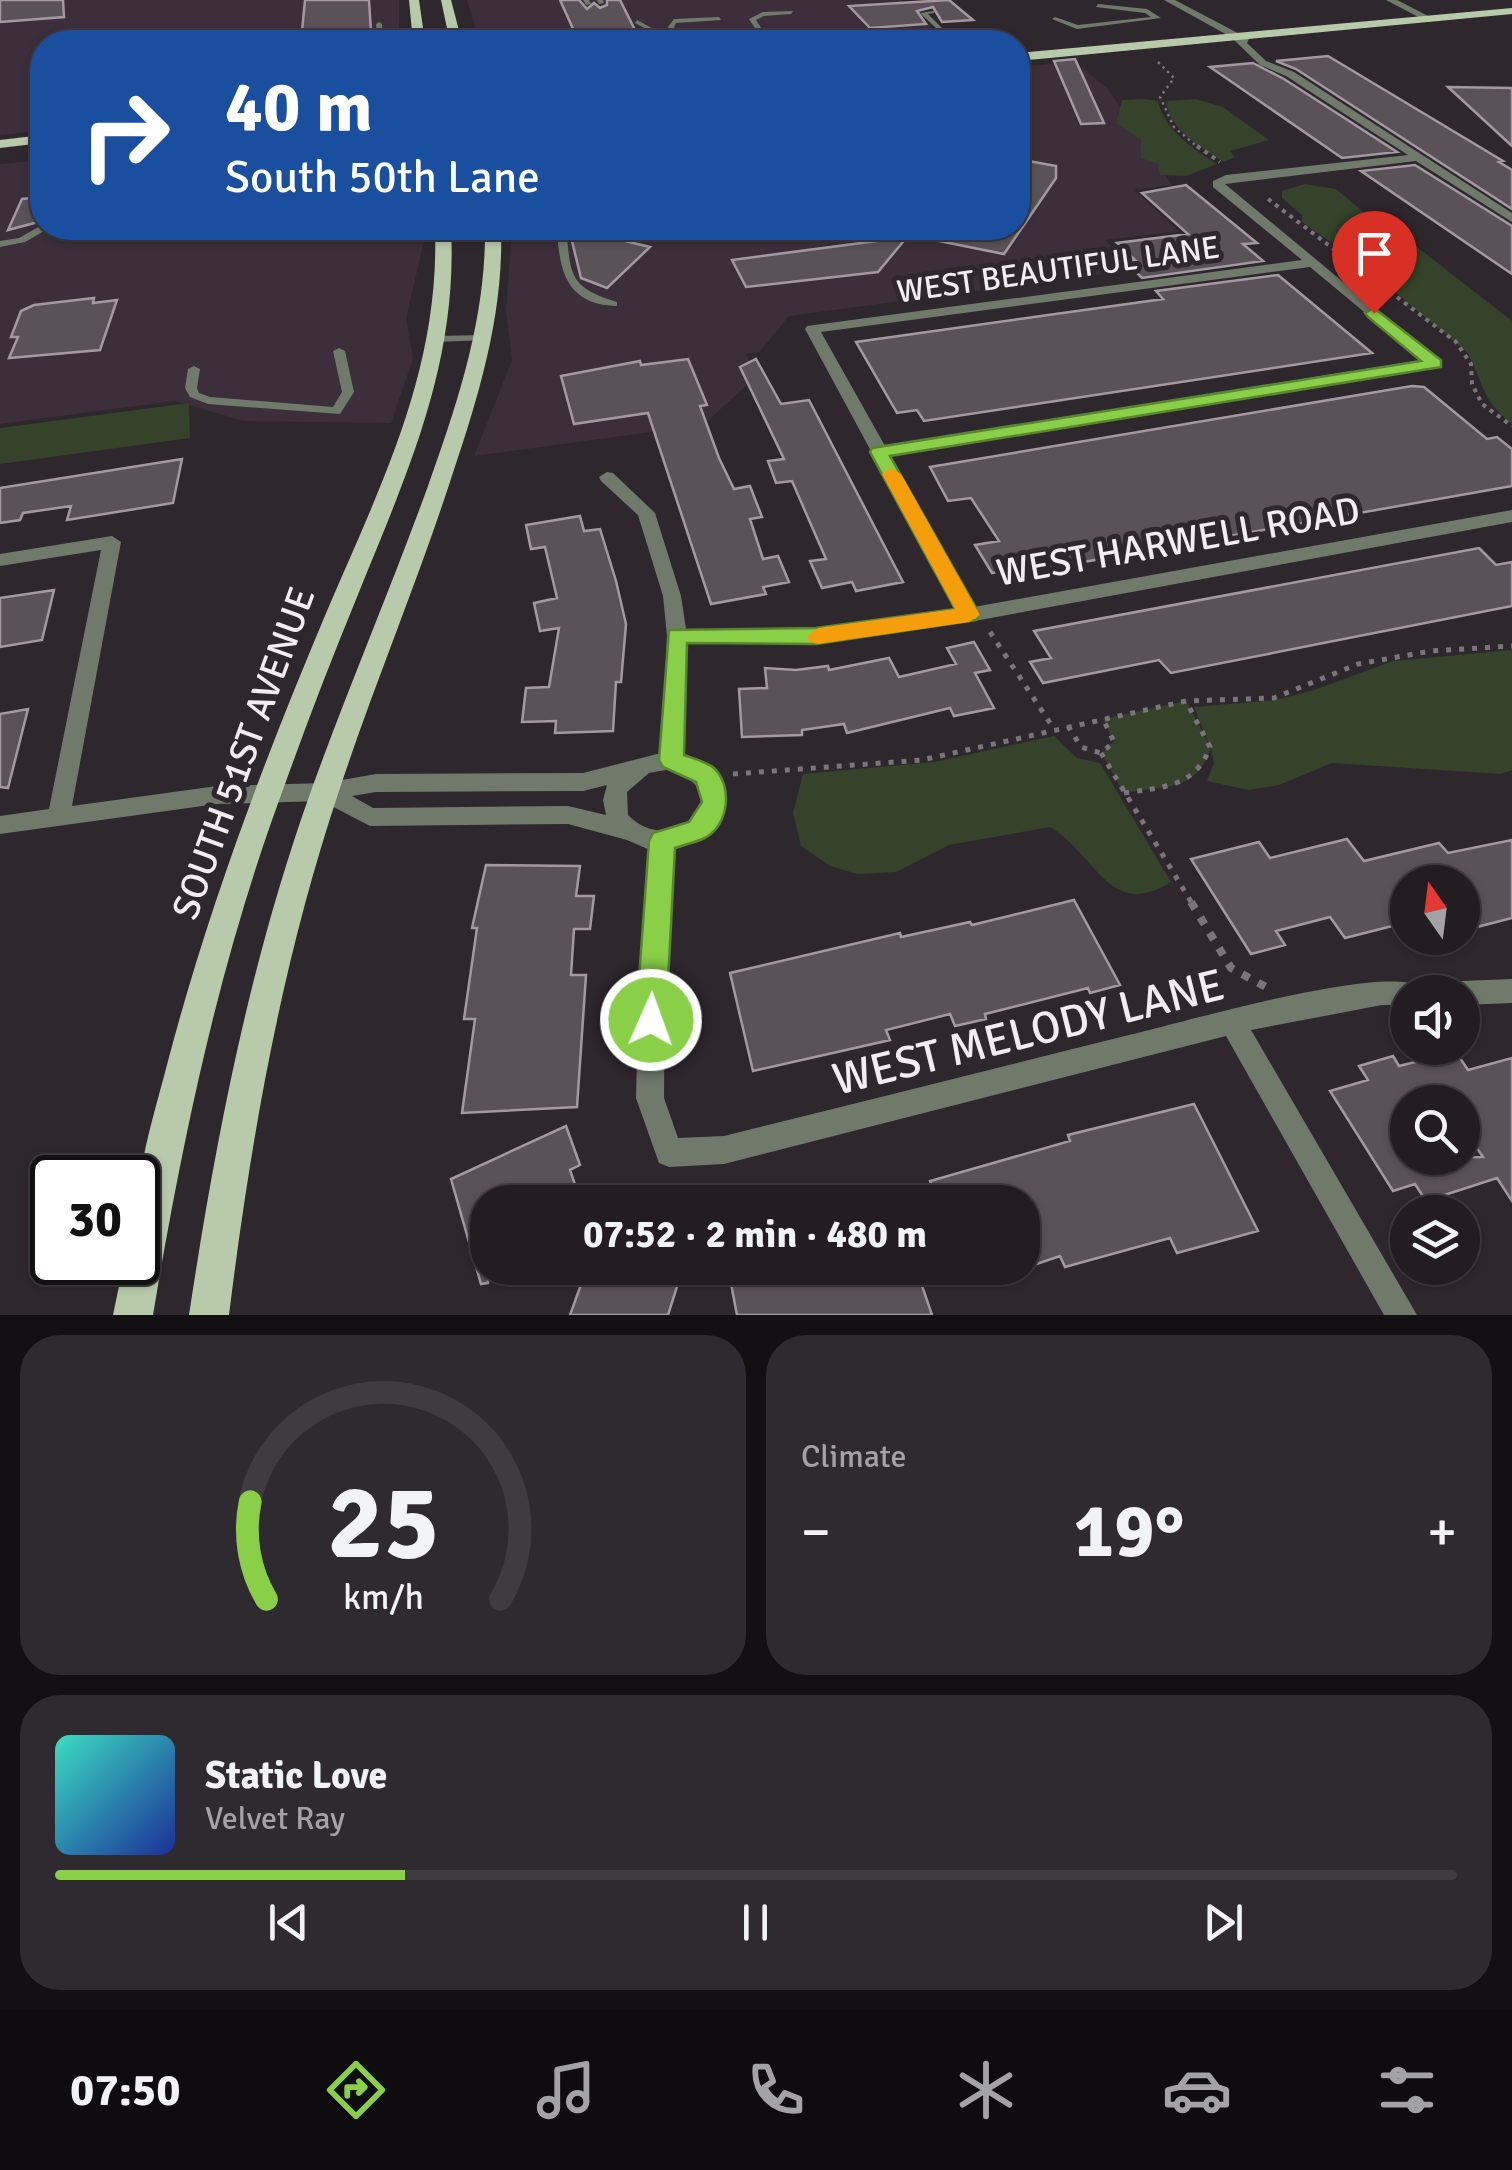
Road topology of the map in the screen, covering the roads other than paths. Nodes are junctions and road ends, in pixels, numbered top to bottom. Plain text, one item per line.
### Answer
1 (414, 0) edge
2 (446, 0) edge
3 (1168, 0) edge
4 (1390, 0) edge
5 (1098, 6) dead end
6 (791, 12) dead end
7 (932, 12) dead end
8 (1512, 12) edge
9 (635, 18) dead end
10 (719, 18) dead end
11 (1055, 19) dead end
12 (1429, 19) junction
13 (380, 24) dead end
14 (940, 29) dead end
15 (380, 30) edge
16 (418, 30) edge
17 (453, 30) edge
18 (653, 30) edge
19 (673, 30) edge
20 (759, 30) edge
21 (1235, 37) junction
22 (1030, 56) edge
23 (30, 140) edge
24 (0, 144) edge
25 (30, 155) edge
26 (0, 158) edge
27 (1416, 158) junction
28 (1512, 218) edge
29 (30, 235) edge
30 (444, 240) edge
31 (493, 240) edge
32 (562, 240) edge
33 (0, 244) edge
34 (1312, 263) junction
35 (614, 304) dead end
36 (482, 338) junction
37 (435, 339) junction
38 (339, 352) dead end
39 (194, 369) dead end
40 (879, 452) junction
41 (607, 477) dead end
42 (1512, 516) edge
43 (0, 560) edge
44 (975, 614) junction
45 (676, 636) junction
46 (672, 760) junction
47 (634, 770) junction
48 (268, 792) junction
49 (325, 792) junction
50 (59, 814) junction
51 (0, 825) edge
52 (630, 832) junction
53 (662, 841) junction
54 (1512, 990) edge
55 (1480, 992) edge
56 (1390, 994) edge
57 (1234, 1025) junction
58 (133, 1315) edge
59 (209, 1315) edge
60 (1400, 1315) edge

1 - 16 main road
2 - 17 main road
3 - 21 street
4 - 12 street
5 - 11 lane
6 - 20 lane
7 - 14 lane
8 - 12 main road
9 - 18 lane
10 - 19 lane
12 - 21 main road
13 - 15 lane
21 - 22 main road
21 - 27 street
23 - 24 main road
25 - 26 main road
27 - 28 street
27 - 34 street
29 - 33 lane
30 - 37 main road, SOUTH 51ST AVENUE
31 - 36 main road
32 - 35 lane
34 - 40 street, WEST BEAUTIFUL LANE
34 - 40 street
36 - 37 lane
36 - 49 main road
37 - 48 main road, SOUTH 51ST AVENUE
38 - 39 lane
40 - 44 street
41 - 45 street
42 - 44 street, WEST HARWELL ROAD
43 - 50 street
44 - 45 street, WEST HARWELL ROAD
45 - 46 street
46 - 47 street
46 - 53 street
47 - 49 street
47 - 52 street
48 - 49 street
48 - 50 street
48 - 58 main road, SOUTH 51ST AVENUE
49 - 52 street
49 - 59 main road
50 - 51 street
52 - 53 street
53 - 57 street, WEST MELODY LANE
54 - 55 street
56 - 57 street, WEST MELODY LANE
57 - 60 street

